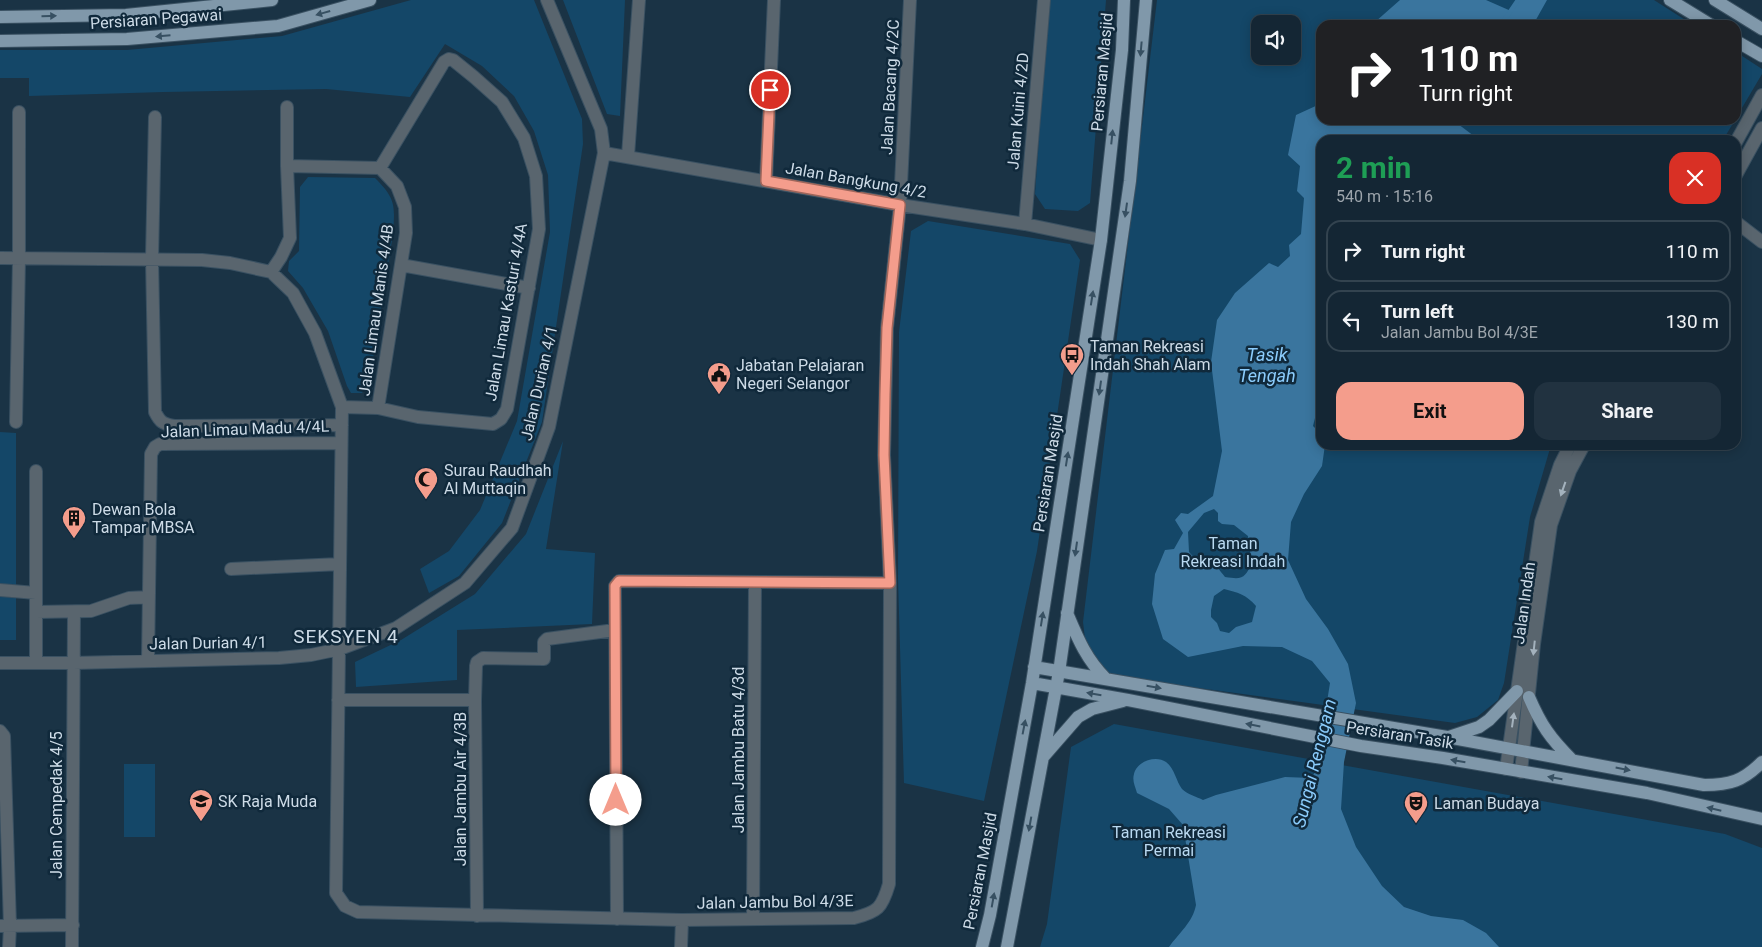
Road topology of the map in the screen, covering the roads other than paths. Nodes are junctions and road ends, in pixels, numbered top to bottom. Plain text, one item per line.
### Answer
1 (272, 0) edge
2 (370, 0) edge
3 (547, 0) edge
4 (639, 0) edge
5 (774, 0) edge
6 (910, 0) edge
7 (1044, 0) edge
8 (1124, 0) edge
9 (1146, 0) edge
10 (1670, 0) edge
11 (1715, 0) edge
12 (0, 17) edge
13 (1703, 20) edge
14 (1762, 29) edge
15 (0, 42) edge
16 (1741, 44) edge
17 (1762, 56) edge
18 (1762, 95) edge
19 (287, 107) dead end
20 (19, 112) dead end
21 (155, 116) dead end
22 (1762, 128) edge
23 (1740, 135) edge
24 (604, 152) junction
25 (628, 156) junction
26 (286, 166) junction
27 (1741, 166) edge
28 (380, 168) junction
29 (766, 181) junction
30 (900, 205) junction
31 (1025, 224) junction
32 (1741, 226) edge
33 (1101, 240) junction
34 (1762, 242) edge
35 (0, 258) edge
36 (19, 259) junction
37 (152, 259) junction
38 (401, 265) junction
39 (271, 272) junction
40 (529, 288) junction
41 (342, 407) junction
42 (378, 408) junction
43 (16, 422) dead end
44 (342, 424) junction
45 (341, 442) junction
46 (1568, 450) edge
47 (1581, 450) edge
48 (36, 471) dead end
49 (340, 564) junction
50 (231, 569) dead end
51 (755, 582) junction
52 (890, 583) junction
53 (0, 590) edge
54 (36, 593) junction
55 (149, 596) junction
56 (36, 612) junction
57 (74, 612) junction
58 (1067, 613) junction
59 (615, 630) junction
60 (340, 649) junction
61 (148, 661) junction
62 (0, 663) edge
63 (36, 663) junction
64 (73, 663) junction
65 (1034, 667) junction
66 (1059, 672) junction
67 (1106, 679) junction
68 (1032, 683) junction
69 (1056, 687) junction
70 (1523, 694) junction
71 (338, 700) junction
72 (475, 700) junction
73 (1128, 700) junction
74 (0, 731) edge
75 (1447, 737) junction
76 (1509, 748) junction
77 (1524, 751) junction
78 (1042, 759) junction
79 (1572, 760) junction
80 (1762, 762) edge
81 (1506, 769) junction
82 (1521, 772) junction
83 (1762, 819) edge
84 (477, 916) junction
85 (617, 919) junction
86 (752, 919) junction
87 (682, 920) junction
88 (73, 925) junction
89 (5, 926) edge
90 (9, 947) edge
91 (72, 947) edge
92 (681, 947) edge
93 (982, 947) edge
94 (1007, 947) edge

12 -> 1 main road, Persiaran Pegawai
2 -> 15 main road, Persiaran Pegawai
3 - 24 street, Jalan Durian 4/1
4 - 25 street
5 - 29 street
6 - 30 street, Jalan Bacang 4/2C
7 - 31 street, Jalan Kuini 4/2D
33 -> 8 main road, Persiaran Masjid
9 -> 58 main road
10 - 13 main road
11 - 14 main road
16 - 17 main road
18 - 23 street
19 - 26 street
20 - 36 street
21 - 37 street
22 - 27 street
24 - 25 street, Jalan Bangkung 4/2
24 - 60 street, Jalan Durian 4/1
25 - 29 street, Jalan Bangkung 4/2
26 - 28 street
26 - 39 street
28 - 38 street, Jalan Limau Manis 4/4B
28 - 40 street, Jalan Limau Kasturi 4/4A
29 - 30 street, Jalan Bangkung 4/2
30 - 31 street, Jalan Bangkung 4/2
30 - 52 street, Jalan Jambu Bol 4/3E
31 - 33 street, Jalan Bangkung 4/2
32 - 34 street
65 -> 33 main road, Persiaran Masjid
35 - 36 street
36 - 37 street
36 - 43 street
37 - 39 street
37 - 44 street
38 - 40 street
38 - 42 street, Jalan Limau Manis 4/4B
39 - 41 street
40 - 42 street, Jalan Limau Kasturi 4/4A
41 - 42 street
41 - 44 street, Jalan Jambu Bol 4/3E
44 - 45 street, Jalan Jambu Bol 4/3E
45 - 49 street, Jalan Jambu Bol 4/3E
45 - 55 street, Jalan Limau Madu 4/4L
46 - 70 street, Jalan Indah
47 -> 70 street, Jalan Indah
48 - 54 street
49 - 50 street
49 - 60 street, Jalan Jambu Bol 4/3E
51 - 52 street
51 - 59 street
51 - 86 street, Jalan Jambu Batu 4/3d
52 - 86 street, Jalan Jambu Bol 4/3E
53 - 54 street
54 - 56 street
55 - 57 street
55 - 61 street, Jalan Limau Madu 4/4L
56 - 57 street
56 - 63 street
57 - 64 street, Jalan Cempedak 4/5
58 - 66 main road
58 - 67 main road
59 - 72 street, Jalan Jambu Air 4/3B
59 - 85 street
60 - 61 street, Jalan Durian 4/1
60 - 71 street, Jalan Jambu Bol 4/3E
61 - 64 street, Jalan Durian 4/1
62 - 63 street, Jalan Durian 4/1
63 - 64 street, Jalan Durian 4/1
64 - 88 street, Jalan Cempedak 4/5
65 - 66 main road, Persiaran Tasik
65 - 68 main road, Persiaran Masjid
66 - 67 main road, Persiaran Tasik
66 - 69 main road
67 -> 75 main road, Persiaran Tasik
68 - 69 main road, Persiaran Tasik
93 -> 68 main road, Persiaran Masjid
73 -> 69 main road, Persiaran Tasik
69 - 78 main road
70 - 75 main road
76 -> 70 street, Jalan Indah
70 - 77 street, Jalan Indah
70 - 79 main road
71 - 72 street
71 - 84 street, Jalan Jambu Bol 4/3E
72 - 84 street, Jalan Jambu Air 4/3B
73 - 78 main road
81 -> 73 main road, Persiaran Tasik
74 - 89 street
75 - 76 main road, Persiaran Tasik
76 - 77 main road, Persiaran Tasik
76 - 81 street, Jalan Indah
77 - 79 main road, Persiaran Tasik
77 - 82 street, Jalan Indah
78 -> 94 main road
79 -> 80 main road, Persiaran Tasik
81 - 82 main road, Persiaran Tasik
83 -> 82 main road, Persiaran Tasik
84 - 85 street, Jalan Jambu Bol 4/3E
85 - 87 street, Jalan Jambu Bol 4/3E
86 - 87 street, Jalan Jambu Bol 4/3E
87 - 92 street
88 - 89 street
88 - 91 street, Jalan Cempedak 4/5
89 - 90 street

